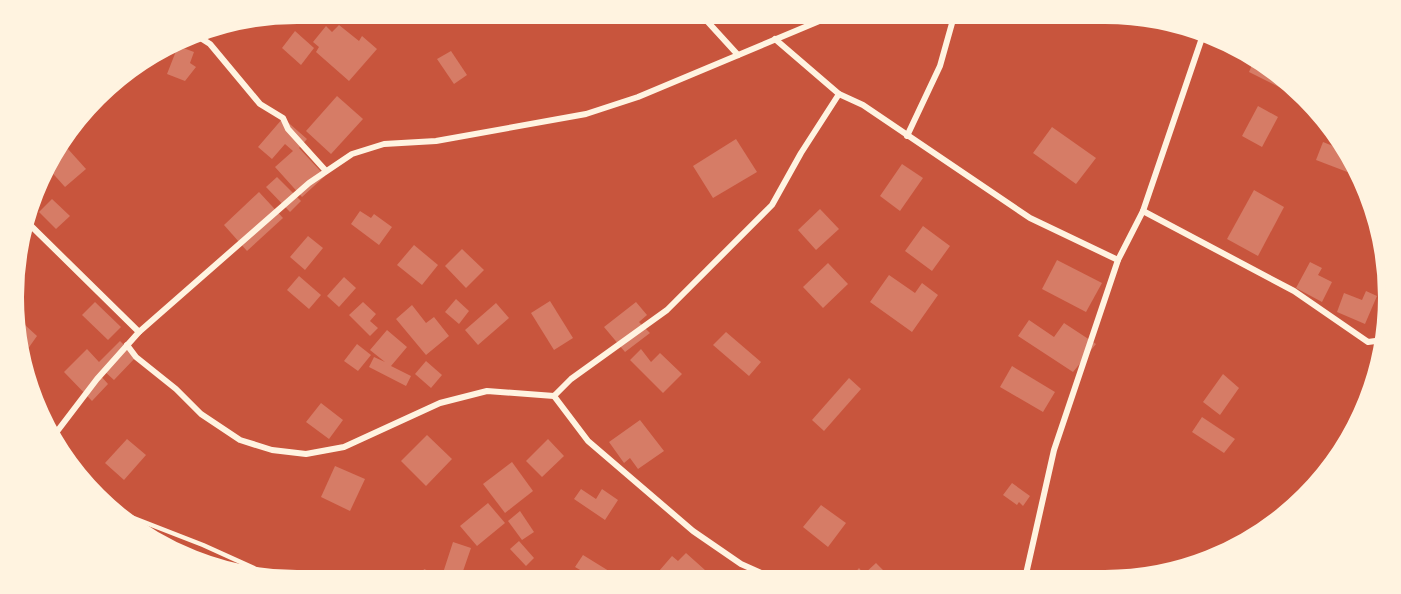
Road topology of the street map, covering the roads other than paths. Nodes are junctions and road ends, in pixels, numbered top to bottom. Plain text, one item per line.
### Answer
1 (706, 20) edge
2 (821, 20) edge
3 (953, 20) edge
4 (200, 37) edge
5 (1202, 38) edge
6 (775, 39) junction
7 (738, 55) junction
8 (839, 94) junction
9 (908, 136) junction
10 (326, 171) junction
11 (1143, 211) junction
12 (29, 224) edge
13 (1118, 260) junction
14 (139, 332) junction
15 (1378, 341) edge
16 (127, 345) junction
17 (554, 396) junction
18 (56, 433) edge
19 (125, 515) edge
20 (264, 572) edge
21 (764, 574) edge
22 (1026, 574) edge

1 - 7 street
2 - 6 street
3 - 9 street
4 - 10 street
5 - 11 street
6 - 7 street
6 - 8 street
7 - 10 street
8 - 9 street
8 - 17 street
9 - 13 street
10 - 14 street
11 - 13 street
11 - 15 street
12 - 14 street
13 - 22 street
14 - 16 street
16 - 17 street
16 - 18 street
17 - 21 street
19 - 20 lane

